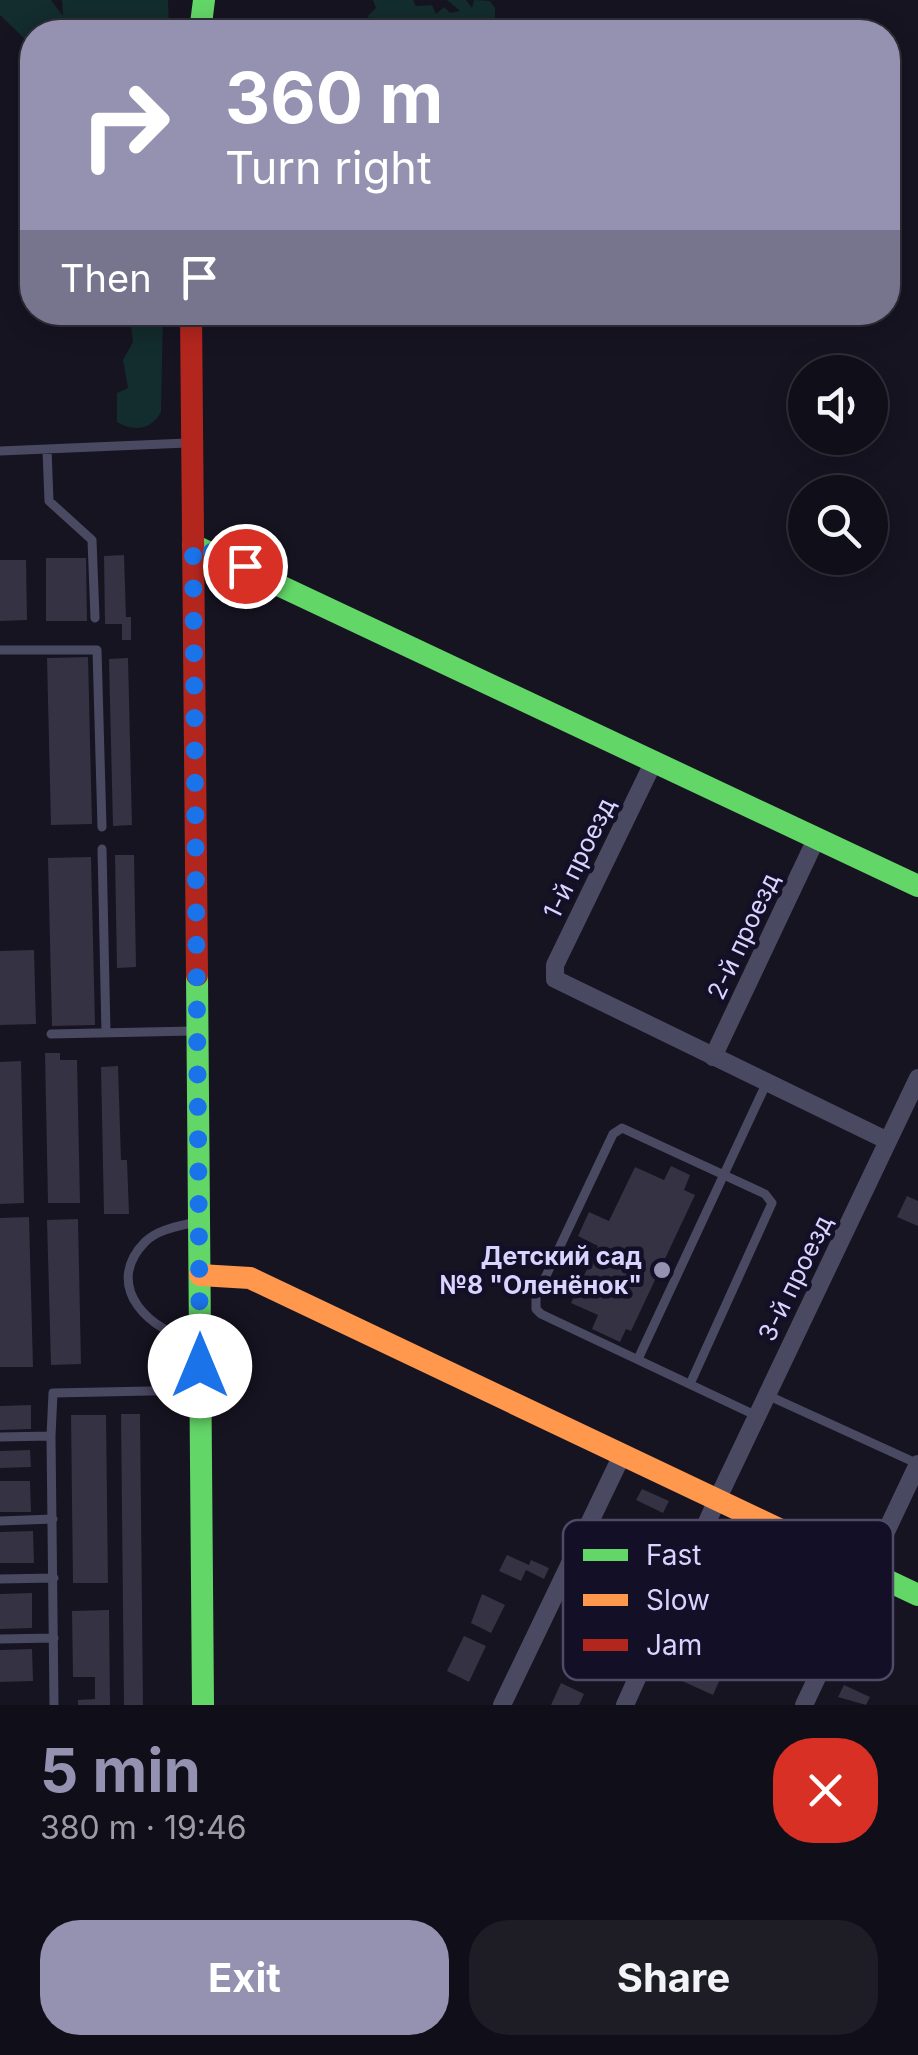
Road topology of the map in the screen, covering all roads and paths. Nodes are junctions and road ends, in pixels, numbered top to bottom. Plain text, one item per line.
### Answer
1 (191, 325) edge
2 (192, 443) junction
3 (46, 449) junction
4 (0, 450) edge
5 (193, 544) junction
6 (96, 618) dead end
7 (0, 650) edge
8 (654, 761) junction
9 (102, 828) dead end
10 (817, 838) junction
11 (102, 849) dead end
12 (918, 886) edge
13 (197, 1031) junction
14 (106, 1032) junction
15 (51, 1034) dead end
16 (713, 1057) junction
17 (918, 1078) edge
18 (767, 1082) junction
19 (888, 1140) junction
20 (724, 1175) junction
21 (199, 1221) junction
22 (200, 1274) junction
23 (200, 1341) junction
24 (638, 1359) junction
25 (690, 1384) junction
26 (200, 1390) junction
27 (767, 1395) junction
28 (757, 1416) junction
29 (51, 1436) junction
30 (0, 1437) edge
31 (622, 1455) junction
32 (918, 1464) edge
33 (717, 1500) junction
34 (53, 1519) junction
35 (0, 1520) edge
36 (591, 1520) edge
37 (708, 1520) edge
38 (760, 1520) edge
39 (891, 1520) edge
40 (54, 1578) junction
41 (563, 1578) edge
42 (0, 1579) edge
43 (893, 1583) edge
44 (918, 1595) edge
45 (54, 1638) junction
46 (0, 1639) edge
47 (636, 1680) edge
48 (816, 1680) edge
49 (54, 1705) edge
50 (203, 1705) edge
51 (502, 1705) edge
52 (625, 1705) edge
53 (804, 1705) edge

1 - 2 street
2 - 3 lane
2 - 5 street
3 - 4 lane
3 - 6 lane
5 - 8 street
5 - 13 street
7 - 9 lane
8 - 10 street
8 - 16 street, 1-й проезд
10 - 12 street
10 - 16 street, 2-й проезд
11 - 14 lane
13 - 14 lane
13 - 21 street
14 - 15 lane
16 - 18 street
17 - 19 street, 3-й проезд
18 - 19 street
18 - 20 lane
19 - 27 street, 3-й проезд
20 - 24 lane
20 - 24 lane
20 - 25 lane
21 - 22 street
21 - 23 lane
22 - 23 street
22 - 31 street
23 - 26 street
24 - 25 lane
25 - 28 lane
26 - 29 lane
26 - 50 street
27 - 28 street, 3-й проезд
27 - 32 lane
28 - 33 street, 3-й проезд
29 - 30 lane
29 - 34 lane
31 - 33 street
31 - 36 street
32 - 39 street
33 - 37 street, 3-й проезд
33 - 38 street
34 - 35 lane
34 - 40 lane
40 - 42 lane
40 - 45 lane
41 - 51 street
43 - 44 street
45 - 46 lane
45 - 49 lane
47 - 52 street, 3-й проезд
48 - 53 street

